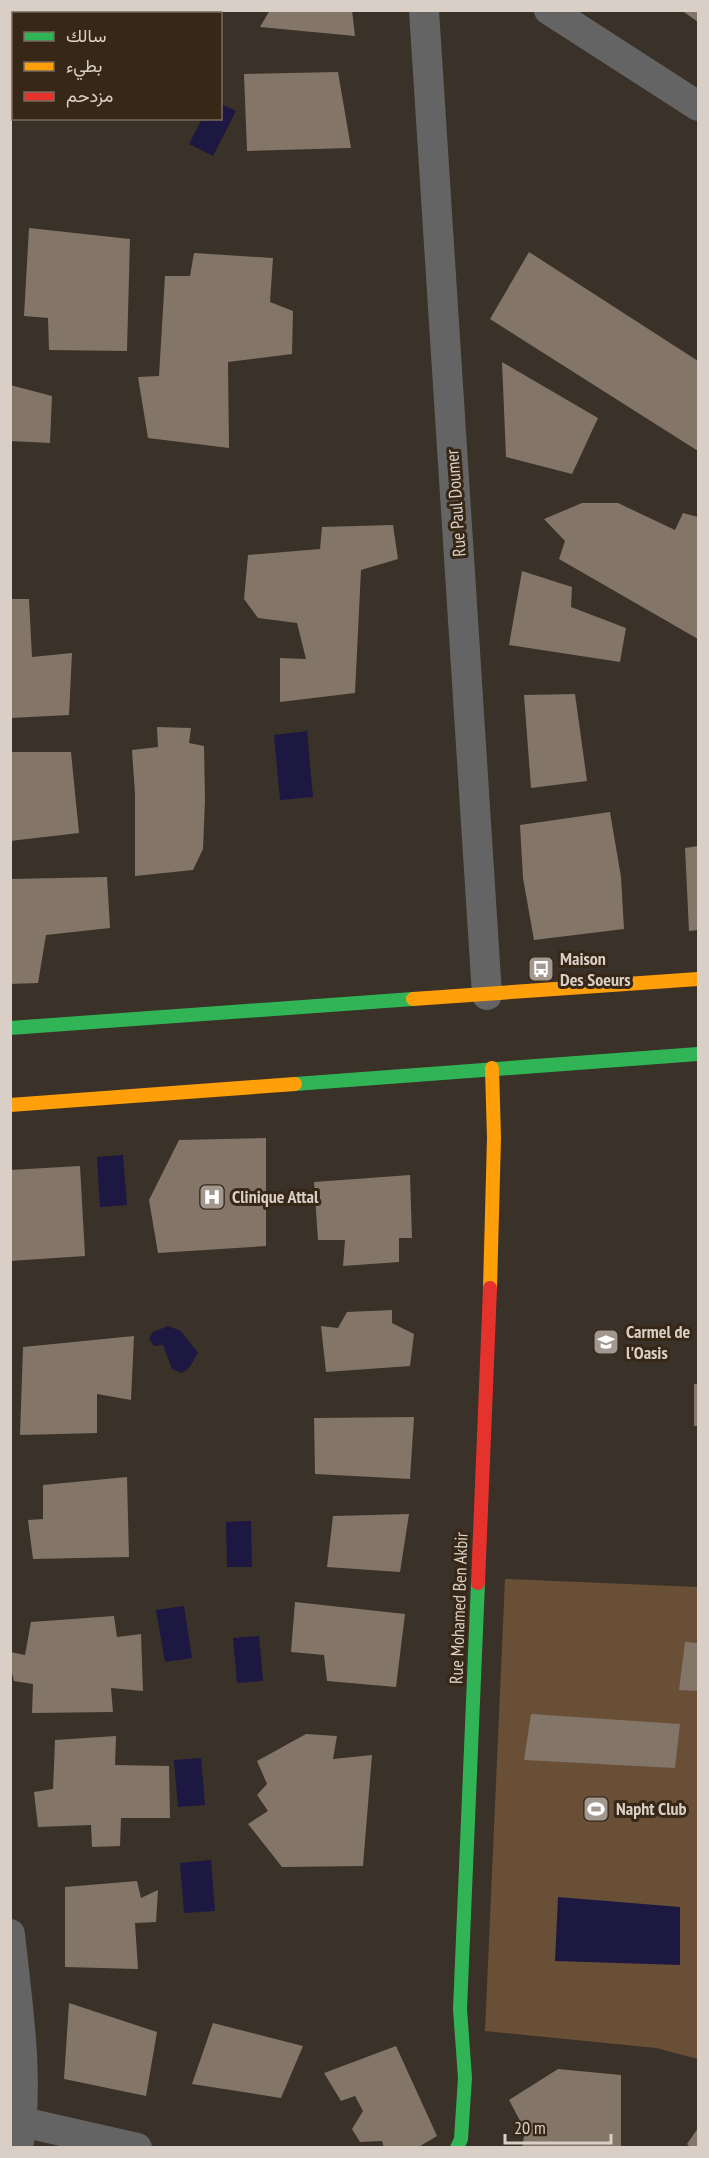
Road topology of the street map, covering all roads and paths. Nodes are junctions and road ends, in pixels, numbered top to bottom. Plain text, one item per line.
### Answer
1 (424, 10) edge
2 (549, 10) edge
3 (699, 106) edge
4 (699, 979) edge
5 (488, 995) junction
6 (10, 1028) edge
7 (699, 1054) edge
8 (492, 1068) junction
9 (10, 1106) edge
10 (10, 1934) edge
11 (20, 2135) edge
12 (137, 2148) edge
13 (457, 2148) edge

1 - 5 street, Rue Paul Doumer
2 - 3 street
4 - 5 street
5 - 6 street
7 - 8 street
8 - 9 street
8 - 13 street, Rue Mohamed Ben Akbir
10 - 11 street
11 - 12 street

